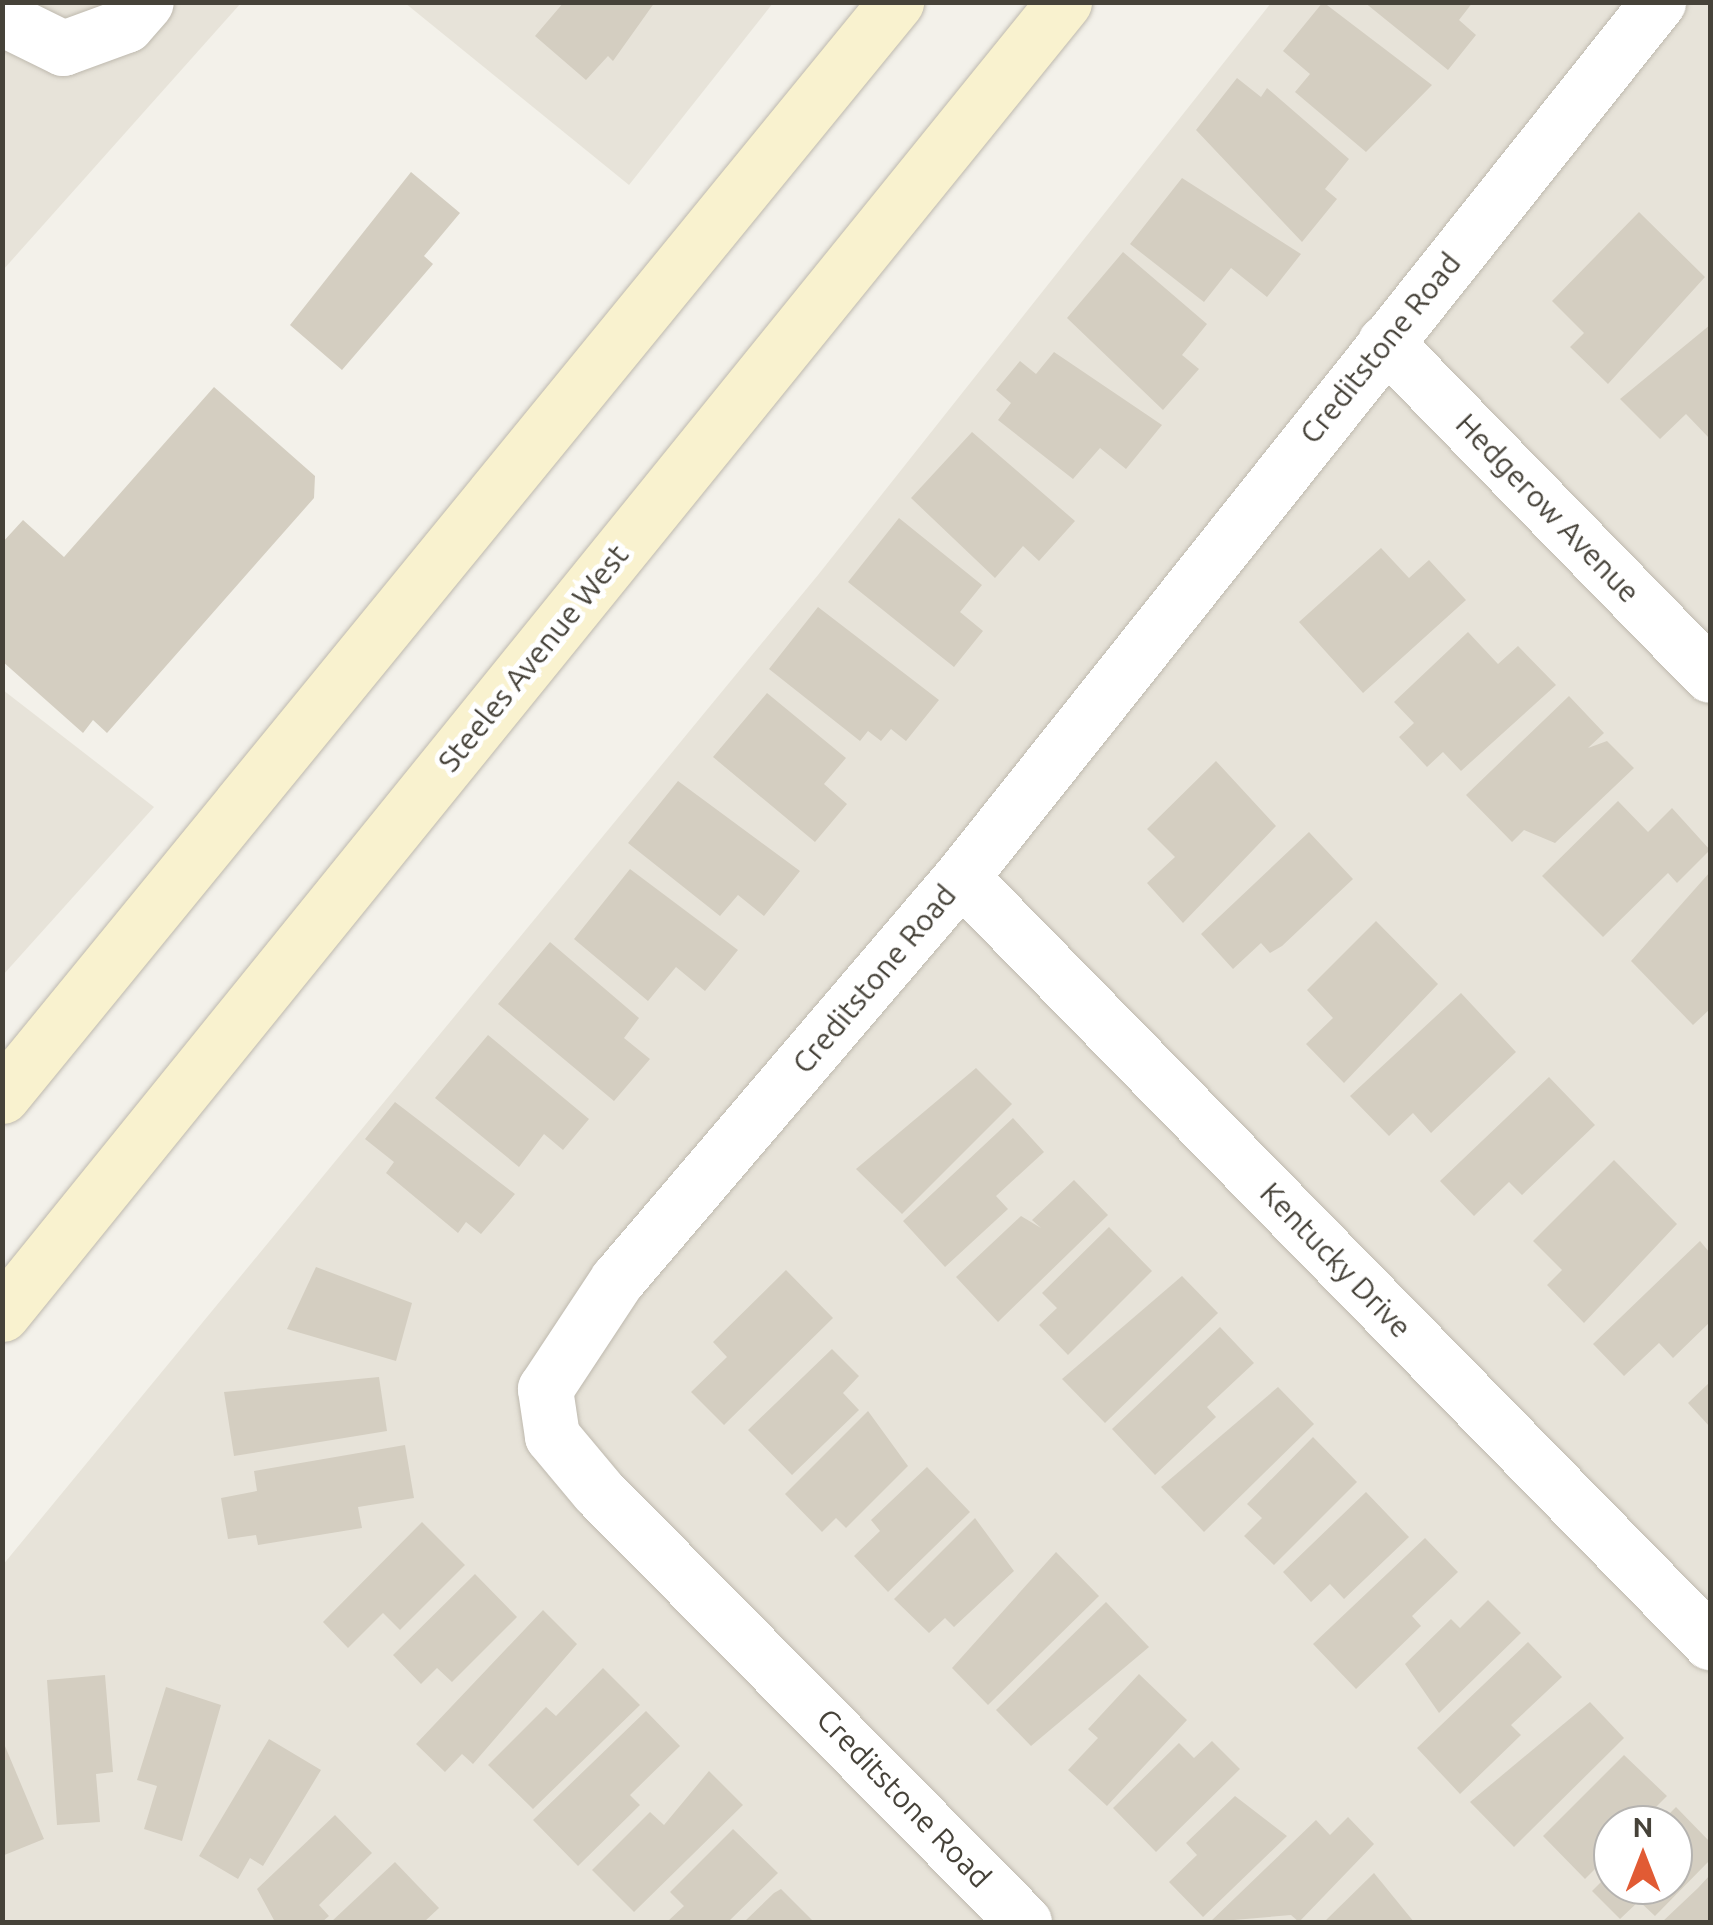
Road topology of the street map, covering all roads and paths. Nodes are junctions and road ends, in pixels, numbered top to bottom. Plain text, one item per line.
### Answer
1 (146, 2) edge
2 (896, 2) edge
3 (1064, 2) edge
4 (1658, 2) edge
5 (2, 18) edge
6 (1384, 342) junction
7 (1710, 674) edge
8 (961, 877) junction
9 (2, 1096) edge
10 (2, 1314) edge
11 (1710, 1642) edge
12 (1024, 1922) edge

1 - 5 street
2 - 9 main road
3 - 10 main road, Steeles Avenue West
4 - 6 street, Creditstone Road
6 - 7 street, Hedgerow Avenue
6 - 8 street, Creditstone Road
8 - 11 street, Kentucky Drive
8 - 12 street, Creditstone Road

